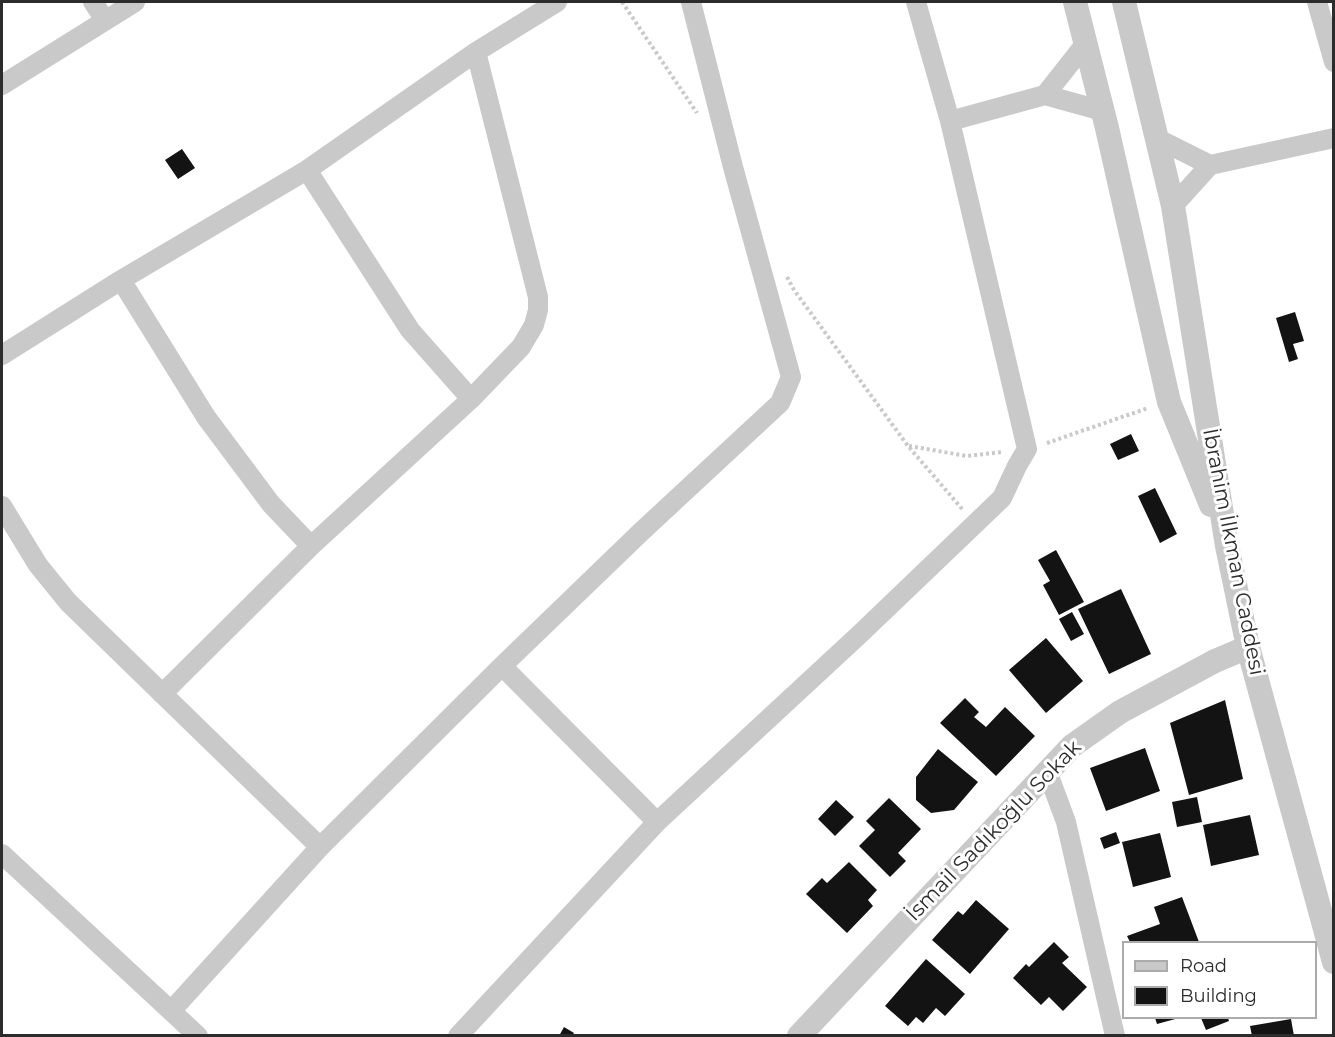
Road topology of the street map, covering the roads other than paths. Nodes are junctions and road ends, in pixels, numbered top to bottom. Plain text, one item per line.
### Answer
1 (93, 2) edge
2 (135, 2) edge
3 (557, 2) edge
4 (691, 2) edge
5 (916, 2) edge
6 (1075, 2) edge
7 (1124, 2) edge
8 (1317, 2) edge
9 (105, 20) junction
10 (1086, 43) junction
11 (476, 52) junction
12 (1334, 62) edge
13 (2, 85) edge
14 (1045, 95) junction
15 (1103, 111) junction
16 (950, 120) junction
17 (1334, 138) edge
18 (1158, 139) junction
19 (1210, 165) junction
20 (307, 170) junction
21 (1173, 206) junction
22 (121, 280) junction
23 (2, 355) edge
24 (471, 399) junction
25 (2, 506) edge
26 (311, 546) junction
27 (1227, 546) junction
28 (1248, 647) junction
29 (502, 666) junction
30 (162, 694) junction
31 (1047, 771) junction
32 (657, 822) junction
33 (320, 847) junction
34 (2, 854) edge
35 (1334, 962) edge
36 (172, 1010) junction
37 (1109, 1032) edge
38 (198, 1035) edge
39 (458, 1035) edge
40 (799, 1035) edge

1 - 9 street
2 - 9 street
3 - 11 street
4 - 29 street
5 - 16 street
6 - 10 street
7 - 18 street, İbrahim İlkman Caddesi
8 - 12 street
9 - 13 street
10 - 14 street
10 - 15 street
11 - 20 street
11 - 24 street
14 - 15 street
14 - 16 street
15 - 27 street
16 - 32 street
17 - 19 street
18 - 19 street
18 - 21 street, İbrahim İlkman Caddesi
19 - 21 street
20 - 22 street
20 - 24 street
21 - 27 street, İbrahim İlkman Caddesi
22 - 23 street
22 - 26 street
24 - 26 street
25 - 30 street
26 - 30 street
27 - 28 street, İbrahim İlkman Caddesi
28 - 31 street, İsmail Sadıkoğlu Sokak
28 - 35 street, İbrahim İlkman Caddesi
29 - 32 street
29 - 33 street
30 - 33 street
31 - 37 street
31 - 40 street, İsmail Sadıkoğlu Sokak
32 - 39 street
33 - 36 street
34 - 36 street
36 - 38 street

